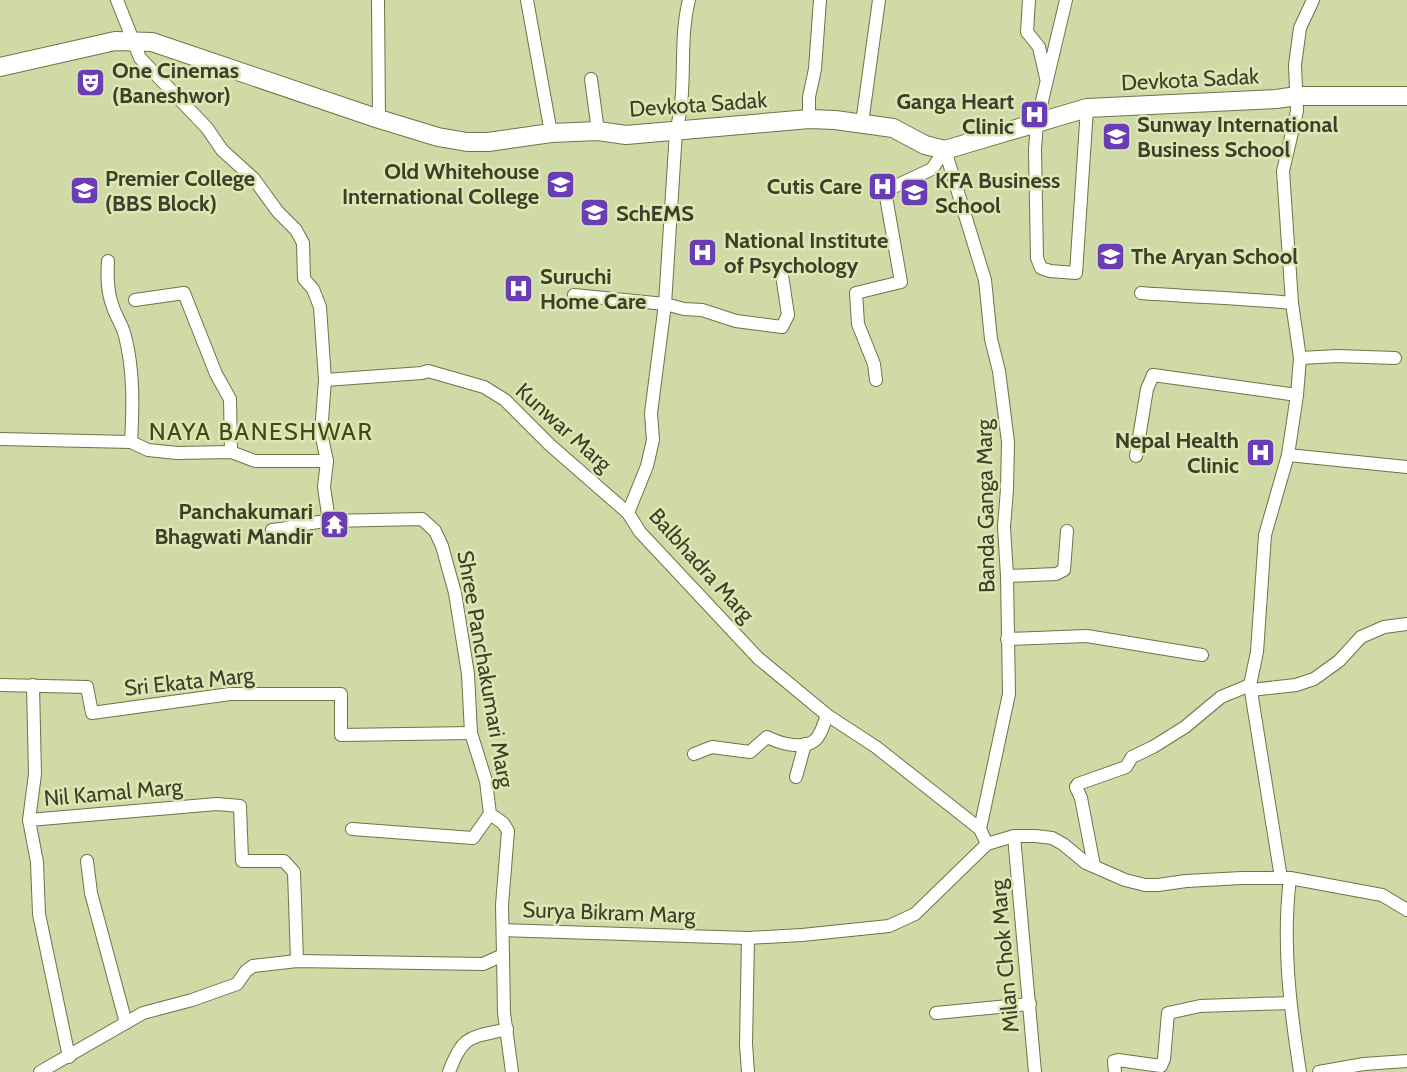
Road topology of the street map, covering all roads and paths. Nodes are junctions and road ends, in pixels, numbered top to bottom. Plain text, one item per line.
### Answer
1 (117, 0) edge
2 (378, 0) edge
3 (527, 0) edge
4 (689, 0) edge
5 (820, 0) edge
6 (879, 0) edge
7 (1029, 0) edge
8 (1066, 0) edge
9 (1313, 0) edge
10 (134, 40) junction
11 (0, 67) edge
12 (591, 79) dead end
13 (1047, 83) junction
14 (1297, 96) junction
15 (1407, 96) edge
16 (1087, 108) junction
17 (379, 119) junction
18 (808, 119) junction
19 (1037, 122) junction
20 (862, 123) junction
21 (598, 131) junction
22 (676, 131) junction
23 (551, 133) junction
24 (945, 150) junction
25 (108, 261) dead end
26 (782, 275) dead end
27 (1141, 293) dead end
28 (574, 295) dead end
29 (135, 300) dead end
30 (1292, 303) junction
31 (665, 304) junction
32 (1300, 358) junction
33 (1395, 358) dead end
34 (324, 380) junction
35 (876, 380) dead end
36 (1297, 395) junction
37 (0, 439) edge
38 (132, 442) junction
39 (231, 452) junction
40 (1288, 455) junction
41 (1136, 456) dead end
42 (327, 461) junction
43 (1407, 467) edge
44 (628, 513) junction
45 (328, 521) junction
46 (272, 530) dead end
47 (1067, 531) dead end
48 (1007, 576) junction
49 (1407, 624) edge
50 (1007, 639) junction
51 (1202, 655) dead end
52 (0, 685) edge
53 (33, 686) junction
54 (1251, 687) junction
55 (827, 715) junction
56 (471, 732) junction
57 (805, 744) junction
58 (694, 754) dead end
59 (796, 777) dead end
60 (490, 814) junction
61 (29, 820) junction
62 (352, 829) dead end
63 (980, 829) junction
64 (1014, 836) junction
65 (987, 844) junction
66 (87, 861) dead end
67 (1094, 866) junction
68 (1286, 878) junction
69 (1407, 910) edge
70 (503, 930) junction
71 (748, 938) junction
72 (503, 955) junction
73 (297, 961) junction
74 (1030, 1004) junction
75 (1290, 1004) junction
76 (936, 1013) dead end
77 (126, 1023) junction
78 (507, 1029) junction
79 (69, 1057) junction
80 (1407, 1061) edge
81 (1162, 1069) edge
82 (40, 1072) edge
83 (449, 1072) edge
84 (512, 1072) edge
85 (748, 1072) edge
86 (1035, 1072) edge
87 (1115, 1072) edge
88 (1300, 1072) edge
89 (1319, 1072) edge

1 - 10 street
2 - 17 street
3 - 23 street
4 - 22 street, Balbhadra Marg
5 - 18 street
6 - 20 street
7 - 13 street
8 - 13 street
9 - 14 street
10 - 11 main road, Devkota Sadak
10 - 17 main road, Devkota Sadak
10 - 34 street
12 - 21 street
13 - 19 street
14 - 15 main road, Devkota Sadak
14 - 16 main road, Devkota Sadak
14 - 30 street
16 - 19 main road, Devkota Sadak
16 - 19 street
17 - 23 main road, Devkota Sadak
18 - 20 main road, Devkota Sadak
18 - 22 main road, Devkota Sadak
19 - 24 main road, Devkota Sadak
20 - 24 main road, Devkota Sadak
21 - 22 main road, Devkota Sadak
21 - 23 main road, Devkota Sadak
22 - 31 street, Balbhadra Marg
24 - 35 street
24 - 48 street, Banda Ganga Marg
25 - 38 street
26 - 31 street
27 - 30 street
28 - 31 street
29 - 39 street
30 - 32 street
31 - 44 street, Balbhadra Marg
32 - 33 street
32 - 36 street
34 - 42 street
34 - 44 street, Kunwar Marg
36 - 40 street
36 - 41 street
37 - 38 street
38 - 39 street
39 - 42 street
40 - 43 street
40 - 54 street
42 - 45 street
44 - 55 street, Balbhadra Marg
45 - 46 street, Shree Panchakumari Marg
45 - 56 street, Shree Panchakumari Marg
47 - 48 street
48 - 50 street, Banda Ganga Marg
49 - 54 street
50 - 51 street
50 - 63 street, Banda Ganga Marg
52 - 53 street, Sri Ekata Marg
53 - 56 street, Sri Ekata Marg
53 - 61 street
54 - 67 street
54 - 68 street
55 - 57 street
55 - 63 street, Balbhadra Marg
56 - 60 street, Shree Panchakumari Marg
57 - 58 street
57 - 59 street
60 - 62 street
60 - 70 street, Shree Panchakumari Marg
61 - 73 street, Nil Kamal Marg
61 - 79 street, Nil Kamal Marg
63 - 65 street, Balbhadra Marg
64 - 65 street
64 - 67 street
64 - 74 street, Milan Chok Marg
65 - 71 street, Surya Bikram Marg
66 - 77 street
67 - 68 street
68 - 69 street
68 - 75 street
70 - 71 street, Surya Bikram Marg
70 - 72 street, Surya Bikram Marg
71 - 85 street
72 - 73 street
72 - 78 street, Surya Bikram Marg
73 - 77 street
74 - 76 street
74 - 86 street, Milan Chok Marg
75 - 81 street
75 - 88 street
77 - 79 street
78 - 83 street
78 - 84 street, Surya Bikram Marg
79 - 82 street
80 - 89 street
81 - 87 street

